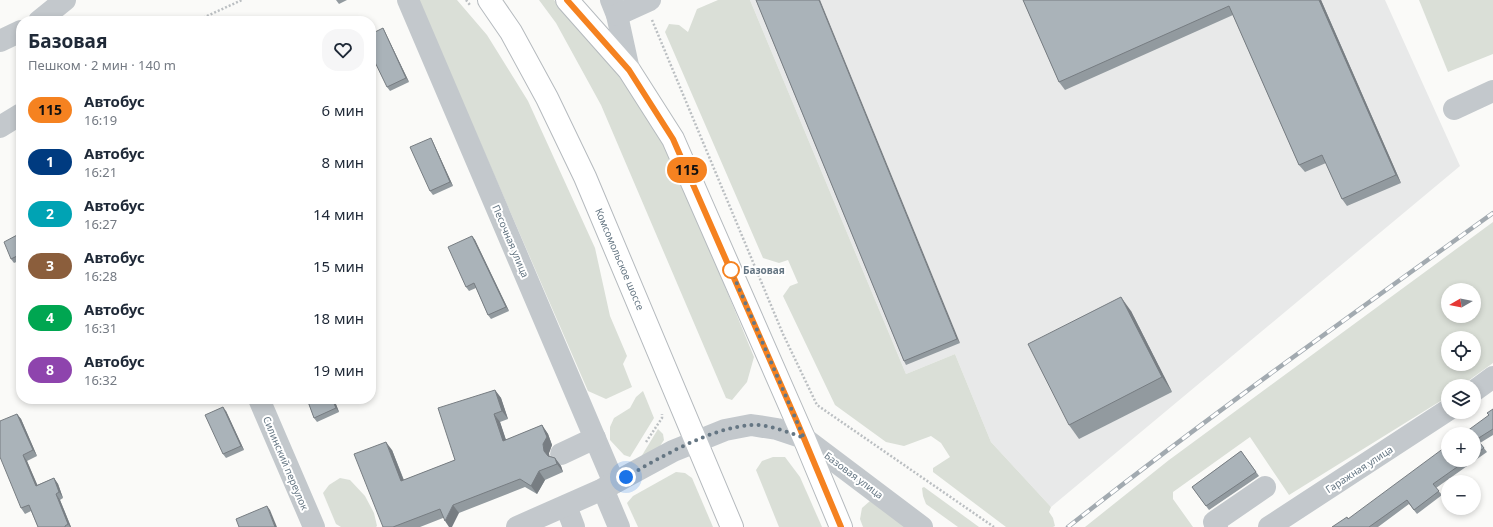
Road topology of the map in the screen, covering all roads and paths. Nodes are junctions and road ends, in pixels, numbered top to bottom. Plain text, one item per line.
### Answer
1 (65, 0) edge
2 (242, 0) edge
3 (408, 0) edge
4 (466, 0) edge
5 (567, 0) edge
6 (645, 2) edge
7 (480, 3) edge
8 (614, 8) edge
9 (45, 16) edge
10 (207, 16) edge
11 (16, 34) edge
12 (0, 41) edge
13 (629, 70) junction
14 (1493, 91) edge
15 (1454, 109) dead end
16 (16, 117) edge
17 (0, 127) edge
18 (1493, 377) edge
19 (1481, 386) edge
20 (261, 404) edge
21 (662, 412) dead end
22 (1441, 415) edge
23 (595, 438) junction
24 (804, 438) junction
25 (697, 440) junction
26 (645, 442) dead end
27 (561, 454) dead end
28 (609, 486) junction
29 (1265, 486) dead end
30 (566, 506) junction
31 (314, 527) edge
32 (517, 527) edge
33 (574, 527) edge
34 (620, 527) edge
35 (732, 527) edge
36 (842, 527) edge
37 (922, 527) edge
38 (994, 527) edge
39 (1217, 527) edge
40 (1269, 527) edge

1 - 9 street
2 - 10 path
3 - 23 street, Песочная улица
4 - 7 path
5 - 13 main road
6 - 8 street
6 - 38 path
7 - 25 main road, Комсомольское шоссе
8 - 13 street
11 - 12 street
13 - 24 main road
14 - 15 street
16 - 17 street
18 - 19 street
20 - 31 street, Силинский переулок
21 - 26 path
22 - 40 street, Гаражная улица
23 - 27 street
23 - 28 street, Песочная улица
24 - 25 street, Базовая улица
24 - 36 main road
24 - 37 street, Базовая улица
25 - 28 street, Базовая улица
25 - 35 main road, Комсомольское шоссе
28 - 30 street, Базовая улица
28 - 34 street, Песочная улица
29 - 39 street
30 - 32 street, Базовая улица
30 - 33 street

